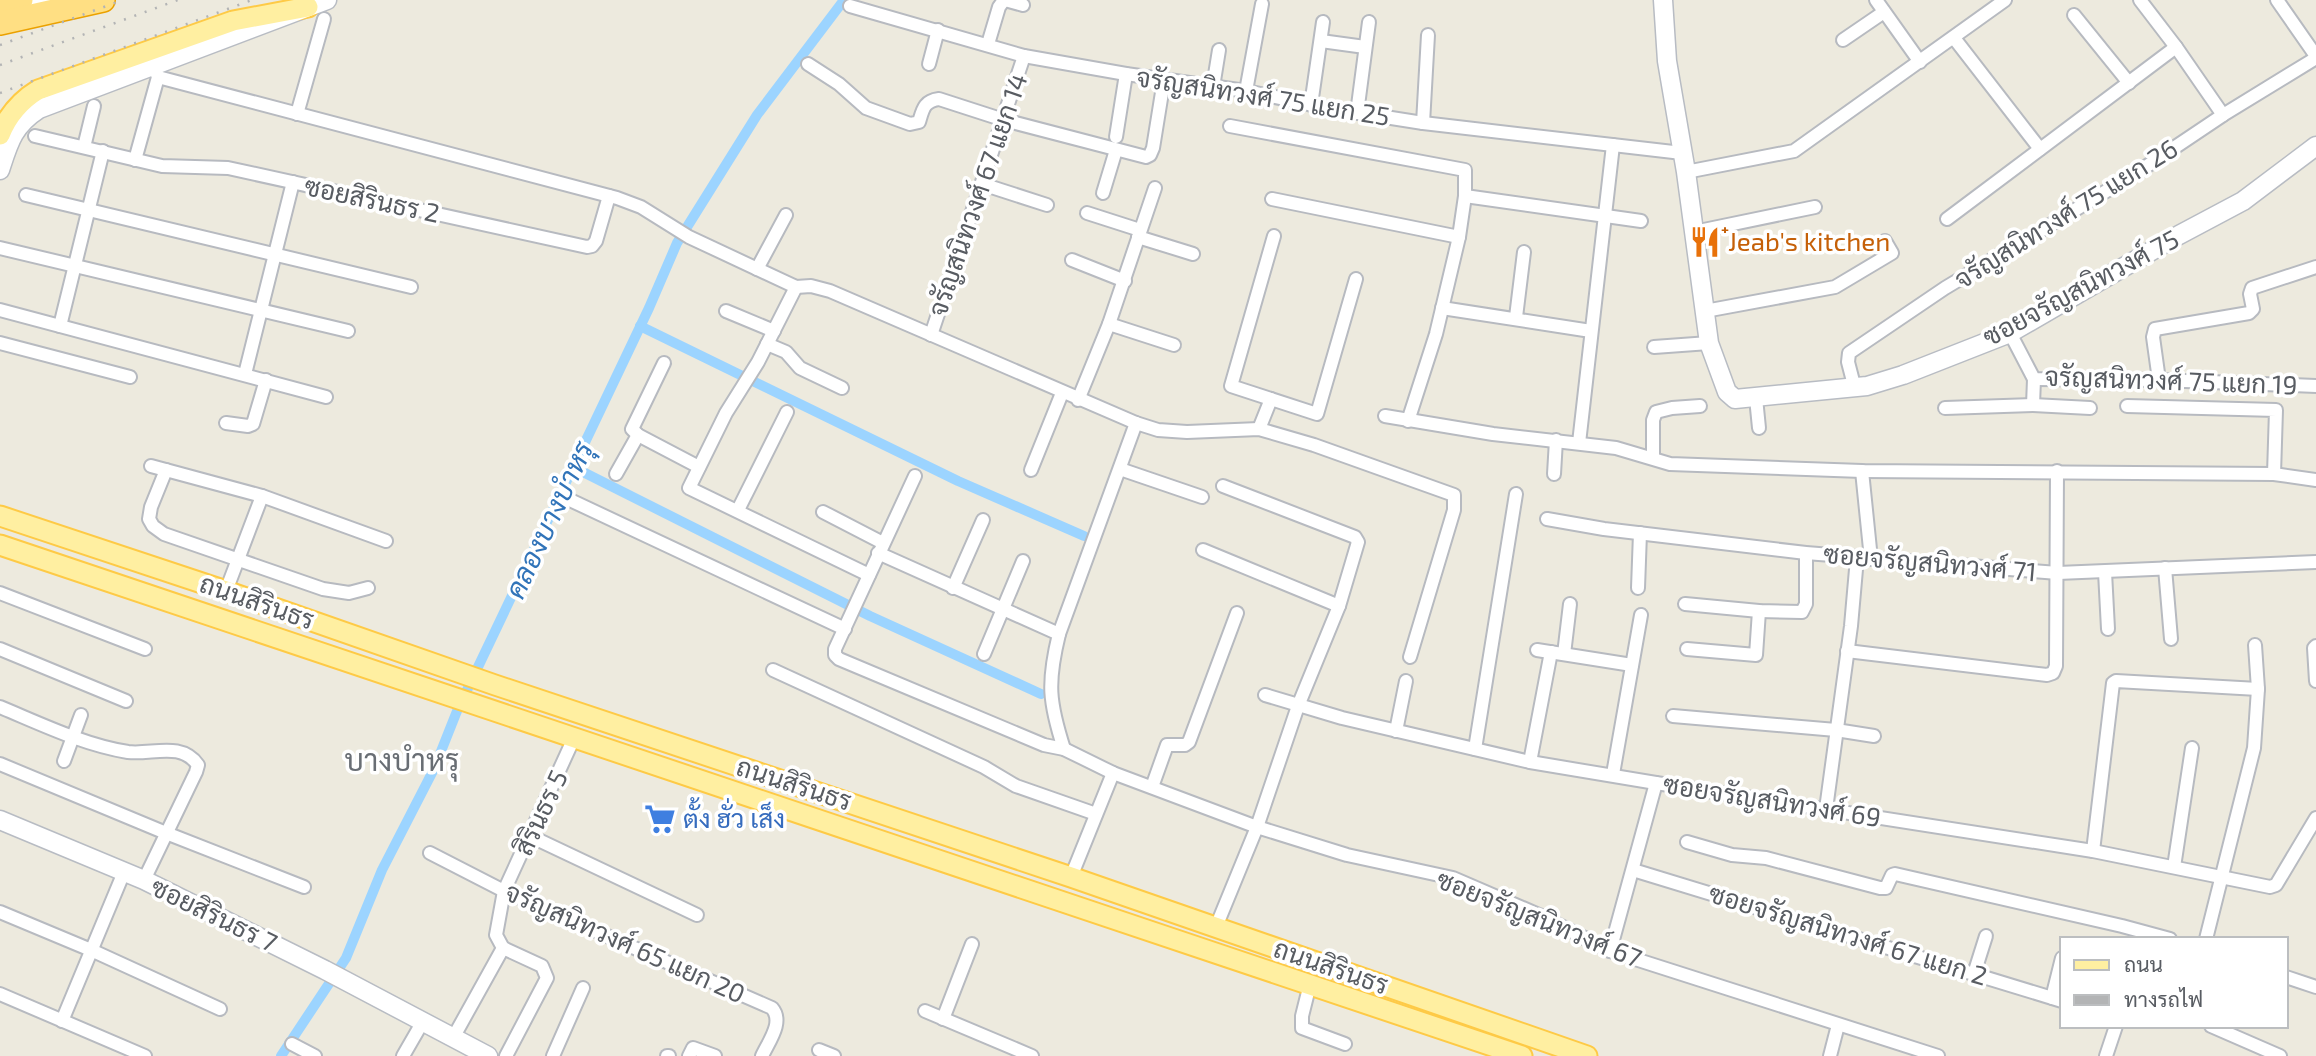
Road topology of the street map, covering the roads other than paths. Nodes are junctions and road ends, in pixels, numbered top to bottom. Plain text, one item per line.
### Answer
1 (21, 0) edge
2 (45, 0) edge
3 (103, 0) edge
4 (327, 0) edge
5 (1004, 0) edge
6 (1663, 0) edge
7 (1876, 0) edge
8 (2005, 0) edge
9 (2140, 0) edge
10 (2277, 0) edge
11 (1262, 4) dead end
12 (0, 5) edge
13 (1023, 5) dead end
14 (850, 6) dead end
15 (308, 7) junction
16 (1884, 12) junction
17 (0, 15) edge
18 (2074, 15) dead end
19 (324, 19) dead end
20 (1323, 22) dead end
21 (1369, 22) dead end
22 (0, 23) edge
23 (939, 30) junction
24 (1428, 34) dead end
25 (1954, 38) junction
26 (1843, 40) dead end
27 (1321, 41) junction
28 (988, 44) junction
29 (1365, 47) junction
30 (2176, 47) junction
31 (1219, 50) dead end
32 (1024, 56) junction
33 (2316, 57) edge
34 (1920, 61) junction
35 (808, 64) dead end
36 (929, 64) dead end
37 (156, 71) junction
38 (1126, 74) junction
39 (1164, 80) junction
40 (2129, 83) junction
41 (1213, 87) junction
42 (1246, 91) junction
43 (1311, 105) junction
44 (94, 106) dead end
45 (1357, 113) junction
46 (297, 114) junction
47 (2223, 115) junction
48 (1004, 120) junction
49 (1423, 124) junction
50 (1230, 126) dead end
51 (0, 135) edge
52 (35, 136) dead end
53 (1116, 144) junction
54 (1612, 145) junction
55 (2316, 146) edge
56 (84, 147) junction
57 (2040, 149) junction
58 (103, 151) junction
59 (1682, 153) junction
60 (135, 160) junction
61 (0, 170) edge
62 (1686, 172) junction
63 (293, 182) junction
64 (982, 184) junction
65 (1155, 188) dead end
66 (1103, 193) dead end
67 (26, 195) dead end
68 (609, 196) junction
69 (1465, 196) junction
70 (1272, 199) dead end
71 (1047, 205) dead end
72 (1815, 207) dead end
73 (89, 211) junction
74 (1087, 213) dead end
75 (786, 215) dead end
76 (1604, 215) junction
77 (1947, 219) dead end
78 (1641, 221) dead end
79 (1694, 232) junction
80 (1139, 234) junction
81 (1274, 236) dead end
82 (1459, 237) junction
83 (1885, 241) dead end
84 (0, 248) edge
85 (1524, 252) dead end
86 (1193, 254) dead end
87 (275, 255) junction
88 (1072, 260) dead end
89 (75, 265) junction
90 (2316, 267) edge
91 (757, 269) junction
92 (1356, 279) dead end
93 (1125, 281) junction
94 (411, 287) dead end
95 (796, 287) junction
96 (1442, 307) junction
97 (0, 310) edge
98 (726, 311) dead end
99 (1705, 311) junction
100 (261, 312) junction
101 (1516, 317) junction
102 (1109, 324) junction
103 (60, 327) junction
104 (348, 331) dead end
105 (774, 331) junction
106 (1591, 331) junction
107 (2010, 333) junction
108 (931, 335) junction
109 (0, 343) edge
110 (1709, 343) junction
111 (767, 344) junction
112 (1174, 345) dead end
113 (1654, 348) dead end
114 (664, 363) dead end
115 (245, 374) junction
116 (130, 377) dead end
117 (2034, 379) junction
118 (266, 380) junction
119 (2158, 380) junction
120 (2280, 385) junction
121 (2316, 386) edge
122 (842, 388) dead end
123 (1855, 389) junction
124 (1062, 393) junction
125 (326, 397) dead end
126 (1756, 398) junction
127 (1270, 399) junction
128 (1078, 400) junction
129 (2033, 405) junction
130 (1700, 406) dead end
131 (2127, 406) dead end
132 (1945, 408) dead end
133 (2090, 408) dead end
134 (2276, 410) junction
135 (787, 412) dead end
136 (1385, 416) dead end
137 (1408, 421) junction
138 (226, 423) dead end
139 (1136, 423) junction
140 (1759, 428) dead end
141 (1259, 429) junction
142 (638, 435) junction
143 (1556, 440) junction
144 (1578, 443) junction
145 (1653, 458) junction
146 (151, 466) dead end
147 (699, 467) junction
148 (1120, 469) junction
149 (166, 470) junction
150 (1031, 470) dead end
151 (1862, 471) junction
152 (2057, 471) junction
153 (616, 474) dead end
154 (1554, 474) dead end
155 (2274, 474) junction
156 (915, 476) dead end
157 (2316, 480) edge
158 (1223, 486) dead end
159 (1516, 494) dead end
160 (262, 496) junction
161 (1202, 497) dead end
162 (570, 500) dead end
163 (738, 510) junction
164 (822, 512) dead end
165 (0, 516) edge
166 (1547, 519) dead end
167 (983, 520) dead end
168 (1640, 533) junction
169 (386, 541) dead end
170 (0, 545) edge
171 (881, 548) junction
172 (1203, 550) dead end
173 (1806, 553) junction
174 (238, 558) junction
175 (1857, 558) junction
176 (1871, 558) junction
177 (1023, 561) dead end
178 (2316, 562) edge
179 (2165, 568) junction
180 (2105, 572) junction
181 (2058, 573) junction
182 (869, 575) junction
183 (368, 588) dead end
184 (953, 588) junction
185 (1638, 588) dead end
186 (226, 591) junction
187 (0, 593) edge
188 (1570, 604) dead end
189 (1685, 604) dead end
190 (1339, 607) junction
191 (1002, 610) junction
192 (1759, 611) junction
193 (1237, 613) dead end
194 (1641, 615) dead end
195 (845, 629) junction
196 (2108, 629) dead end
197 (1059, 634) junction
198 (2171, 639) dead end
199 (2255, 645) dead end
200 (2316, 646) edge
201 (0, 649) edge
202 (145, 649) dead end
203 (1687, 649) dead end
204 (1537, 650) dead end
205 (1847, 651) junction
206 (1557, 653) junction
207 (984, 654) dead end
208 (1410, 657) dead end
209 (1632, 665) junction
210 (773, 670) dead end
211 (1406, 681) dead end
212 (2316, 681) edge
213 (2258, 689) junction
214 (1265, 695) dead end
215 (126, 701) dead end
216 (1298, 706) junction
217 (0, 707) edge
218 (81, 715) dead end
219 (1673, 716) dead end
220 (1836, 730) junction
221 (1396, 731) junction
222 (74, 736) junction
223 (1874, 736) dead end
224 (574, 738) junction
225 (2192, 748) dead end
226 (1064, 749) junction
227 (1475, 749) junction
228 (64, 761) dead end
229 (1530, 762) junction
230 (0, 764) edge
231 (1114, 773) junction
232 (1613, 774) junction
233 (1656, 783) junction
234 (1152, 787) junction
235 (1826, 809) junction
236 (1096, 814) junction
237 (2316, 818) edge
238 (0, 820) edge
239 (1257, 827) junction
240 (166, 834) junction
241 (530, 836) junction
242 (964, 841) junction
243 (1687, 842) dead end
244 (2093, 851) junction
245 (430, 853) dead end
246 (943, 862) junction
247 (2175, 867) junction
248 (963, 868) junction
249 (1633, 870) junction
250 (124, 872) junction
251 (1071, 877) junction
252 (2221, 878) junction
253 (144, 880) junction
254 (304, 887) dead end
255 (505, 891) junction
256 (0, 912) edge
257 (697, 915) dead end
258 (1216, 927) junction
259 (1986, 936) dead end
260 (2162, 937) edge
261 (2206, 937) edge
262 (972, 944) dead end
263 (503, 948) junction
264 (91, 950) junction
265 (1610, 951) junction
266 (1974, 974) junction
267 (2060, 975) edge
268 (2288, 978) edge
269 (1310, 984) junction
270 (2316, 987) edge
271 (583, 988) dead end
272 (0, 994) edge
273 (2057, 1000) edge
274 (220, 1009) dead end
275 (925, 1011) dead end
276 (943, 1019) junction
277 (62, 1021) junction
278 (422, 1023) junction
279 (1839, 1024) junction
280 (2115, 1028) edge
281 (2216, 1028) edge
282 (453, 1038) junction
283 (292, 1044) dead end
284 (1345, 1044) dead end
285 (819, 1050) dead end
286 (145, 1056) edge
287 (315, 1056) edge
288 (403, 1056) edge
289 (488, 1056) edge
290 (506, 1056) edge
291 (552, 1056) edge
292 (689, 1056) edge
293 (715, 1056) edge
294 (762, 1056) edge
295 (834, 1056) edge
296 (1032, 1056) edge
297 (1522, 1056) edge
298 (1587, 1056) edge
299 (1830, 1056) edge
300 (1938, 1056) edge
301 (2106, 1056) edge
302 (2280, 1056) edge

1 - 12 highway
2 - 17 street
3 - 22 highway
4 - 15 street
5 - 13 street
5 - 28 street
6 - 59 street, ซอยจรัญสนิทวงศ์ 75
7 - 16 street
8 - 25 street
9 - 30 street
10 - 33 street
11 - 42 street
14 - 23 street, จรัญสนิทวงศ์ 75 แยก 25
15 - 37 street
15 - 51 main road
16 - 26 street
16 - 34 street
18 - 40 street
19 - 46 street
20 - 27 street
21 - 29 street
23 - 28 street, จรัญสนิทวงศ์ 75 แยก 25
23 - 36 street
24 - 49 street
25 - 34 street
25 - 57 street
27 - 29 street
27 - 43 street
28 - 32 street, จรัญสนิทวงศ์ 75 แยก 25
29 - 45 street
30 - 40 street
30 - 47 street
31 - 41 street
32 - 38 street, จรัญสนิทวงศ์ 75 แยก 25
32 - 48 street, จรัญสนิทวงศ์ 67 แยก 14
33 - 47 street, จรัญสนิทวงศ์ 75 แยก 26
34 - 62 street
35 - 48 street
37 - 46 street
37 - 60 street
37 - 61 street
38 - 39 street, จรัญสนิทวงศ์ 75 แยก 25
38 - 53 street
39 - 41 street, จรัญสนิทวงศ์ 75 แยก 25
39 - 53 street
40 - 57 street
41 - 42 street, จรัญสนิทวงศ์ 75 แยก 25
42 - 43 street, จรัญสนิทวงศ์ 75 แยก 25
43 - 45 street, จรัญสนิทวงศ์ 75 แยก 25
44 - 56 street
45 - 49 street, จรัญสนิทวงศ์ 75 แยก 25
46 - 68 street
47 - 123 street, จรัญสนิทวงศ์ 75 แยก 26
48 - 53 street
48 - 64 street, จรัญสนิทวงศ์ 67 แยก 14
49 - 54 street, จรัญสนิทวงศ์ 75 แยก 25
50 - 69 street
52 - 56 street
53 - 66 street
54 - 59 street, จรัญสนิทวงศ์ 75 แยก 25
54 - 76 street
55 - 107 street, ซอยจรัญสนิทวงศ์ 75
56 - 58 street
57 - 77 street
58 - 60 street
58 - 73 street
59 - 62 street, ซอยจรัญสนิทวงศ์ 75
60 - 63 street
62 - 79 street, ซอยจรัญสนิทวงศ์ 75
63 - 68 street, ซอยสิรินธร 2
63 - 87 street, ซอยสิรินธร 2
64 - 71 street
64 - 108 street, จรัญสนิทวงศ์ 67 แยก 14
65 - 80 street
67 - 73 street
68 - 91 street
69 - 76 street
69 - 82 street
70 - 82 street
72 - 79 street
73 - 87 street
73 - 89 street
74 - 80 street
75 - 91 street
76 - 78 street
76 - 106 street
79 - 99 street, ซอยจรัญสนิทวงศ์ 75
80 - 86 street
80 - 93 street
81 - 127 street
82 - 96 street
83 - 99 street
84 - 89 street
85 - 101 street
87 - 94 street
87 - 100 street, ซอยสิรินธร 2
88 - 93 street
89 - 100 street
89 - 103 street
90 - 119 street
91 - 95 street
92 - 127 street
93 - 102 street
95 - 105 street
95 - 108 street
96 - 101 street
96 - 137 street
97 - 103 street
98 - 105 street
99 - 110 street, ซอยจรัญสนิทวงศ์ 75
100 - 104 street
100 - 115 street, ซอยสิรินธร 2
101 - 106 street
102 - 112 street
102 - 128 street
103 - 115 street
105 - 111 street
106 - 144 street
107 - 117 street, จรัญสนิทวงศ์ 75 แยก 19
107 - 123 street, ซอยจรัญสนิทวงศ์ 75
108 - 124 street
109 - 116 street
110 - 113 street
110 - 126 street, ซอยจรัญสนิทวงศ์ 75
111 - 122 street
111 - 147 street
114 - 142 street
115 - 118 street
117 - 119 street, จรัญสนิทวงศ์ 75 แยก 19
117 - 129 street
118 - 125 street
118 - 138 street
119 - 120 street, จรัญสนิทวงศ์ 75 แยก 19
120 - 121 street, จรัญสนิทวงศ์ 75 แยก 19
120 - 134 street
123 - 126 street, ซอยจรัญสนิทวงศ์ 75
124 - 128 street
124 - 150 street
126 - 140 street
127 - 141 street
128 - 139 street
129 - 132 street
129 - 133 street
130 - 145 street
131 - 134 street
134 - 155 street
135 - 163 street
136 - 137 street
137 - 143 street
139 - 141 street
139 - 148 street
141 - 208 street
142 - 147 street
142 - 153 street
143 - 144 street
143 - 154 street
144 - 145 street
145 - 151 street
146 - 149 street
147 - 163 street
148 - 161 street
148 - 197 street
149 - 160 street
149 - 174 street
151 - 152 street
151 - 176 street
152 - 155 street
152 - 181 street
155 - 157 street
156 - 171 street
158 - 190 street
159 - 227 street
160 - 169 street
160 - 174 street
162 - 195 street
163 - 182 street
164 - 171 street
165 - 186 main road, ถนนสิรินธร
166 - 168 street, ซอยจรัญสนิทวงศ์ 71
167 - 184 street
168 - 173 street, ซอยจรัญสนิทวงศ์ 71
168 - 185 street
170 - 224 main road, ถนนสิรินธร
171 - 182 street
171 - 184 street
172 - 190 street
173 - 175 street, ซอยจรัญสนิทวงศ์ 71
173 - 192 street
174 - 183 street
174 - 186 street
175 - 176 street, ซอยจรัญสนิทวงศ์ 71
175 - 205 street
176 - 181 street, ซอยจรัญสนิทวงศ์ 71
177 - 191 street
178 - 179 street, ซอยจรัญสนิทวงศ์ 71
179 - 180 street, ซอยจรัญสนิทวงศ์ 71
179 - 198 street
180 - 181 street, ซอยจรัญสนิทวงศ์ 71
180 - 196 street
181 - 205 street
182 - 195 street
184 - 191 street
186 - 242 main road, ถนนสิรินธร
187 - 202 street
188 - 206 street
189 - 192 street
190 - 216 street
191 - 197 street
191 - 207 street
192 - 203 street
193 - 234 street
194 - 209 street
195 - 226 street, ซอยจรัญสนิทวงศ์ 67
197 - 226 street
199 - 213 street
200 - 212 street
201 - 215 street
204 - 206 street
205 - 220 street
206 - 209 street
206 - 229 street
209 - 232 street
210 - 236 street
211 - 221 street
213 - 244 street
213 - 252 street
214 - 216 street, ซอยจรัญสนิทวงศ์ 69
216 - 221 street, ซอยจรัญสนิทวงศ์ 69
216 - 239 street
217 - 222 street
218 - 222 street
219 - 220 street
220 - 223 street
220 - 235 street
221 - 227 street, ซอยจรัญสนิทวงศ์ 69
222 - 228 street
222 - 240 street
224 - 241 street, สิรินธร 5
224 - 246 main road, ถนนสิรินธร
225 - 247 street
226 - 231 street, ซอยจรัญสนิทวงศ์ 67
227 - 229 street, ซอยจรัญสนิทวงศ์ 69
229 - 232 street, ซอยจรัญสนิทวงศ์ 69
230 - 240 street
231 - 234 street, ซอยจรัญสนิทวงศ์ 67
231 - 236 street
232 - 233 street, ซอยจรัญสนิทวงศ์ 69
233 - 235 street, ซอยจรัญสนิทวงศ์ 69
233 - 249 street
234 - 239 street, ซอยจรัญสนิทวงศ์ 67
235 - 244 street, ซอยจรัญสนิทวงศ์ 69
236 - 251 street
237 - 252 street, ซอยจรัญสนิทวงศ์ 69
238 - 250 street, ซอยสิรินธร 7
239 - 258 street
239 - 265 street, ซอยจรัญสนิทวงศ์ 67
240 - 253 street
240 - 254 street
241 - 255 street, สิรินธร 5
241 - 257 street
242 - 246 main road
242 - 248 main road
242 - 251 main road, ถนนสิรินธร
243 - 260 street
244 - 247 street, ซอยจรัญสนิทวงศ์ 69
245 - 255 street, จรัญสนิทวงศ์ 65 แยก 20
246 - 248 main road, ถนนสิรินธร
247 - 252 street, ซอยจรัญสนิทวงศ์ 69
248 - 269 main road, ถนนสิรินธร
249 - 265 street
249 - 266 street, ซอยจรัญสนิทวงศ์ 67 แยก 2
250 - 253 street, ซอยสิรินธร 7
250 - 264 street
251 - 258 main road, ถนนสิรินธร
252 - 261 street
253 - 278 street, ซอยสิรินธร 7
255 - 263 street, สิรินธร 5
255 - 294 street, จรัญสนิทวงศ์ 65 แยก 20
256 - 264 street
258 - 298 main road, ถนนสิรินธร
259 - 266 street
262 - 276 street
263 - 282 street
263 - 290 street
264 - 274 street
264 - 277 street
265 - 279 street, ซอยจรัญสนิทวงศ์ 67
266 - 273 street, ซอยจรัญสนิทวงศ์ 67 แยก 2
267 - 273 street
268 - 270 street
269 - 284 street
269 - 297 main road, ถนนสิรินธร
271 - 291 street
272 - 277 street
275 - 276 street
276 - 296 street
277 - 286 street
278 - 282 street, ซอยสิรินธร 7
278 - 288 street
279 - 299 street
279 - 300 street, ซอยจรัญสนิทวงศ์ 67
280 - 301 street
281 - 302 street
282 - 289 street, ซอยสิรินธร 7
283 - 287 street
285 - 295 street
292 - 293 street

